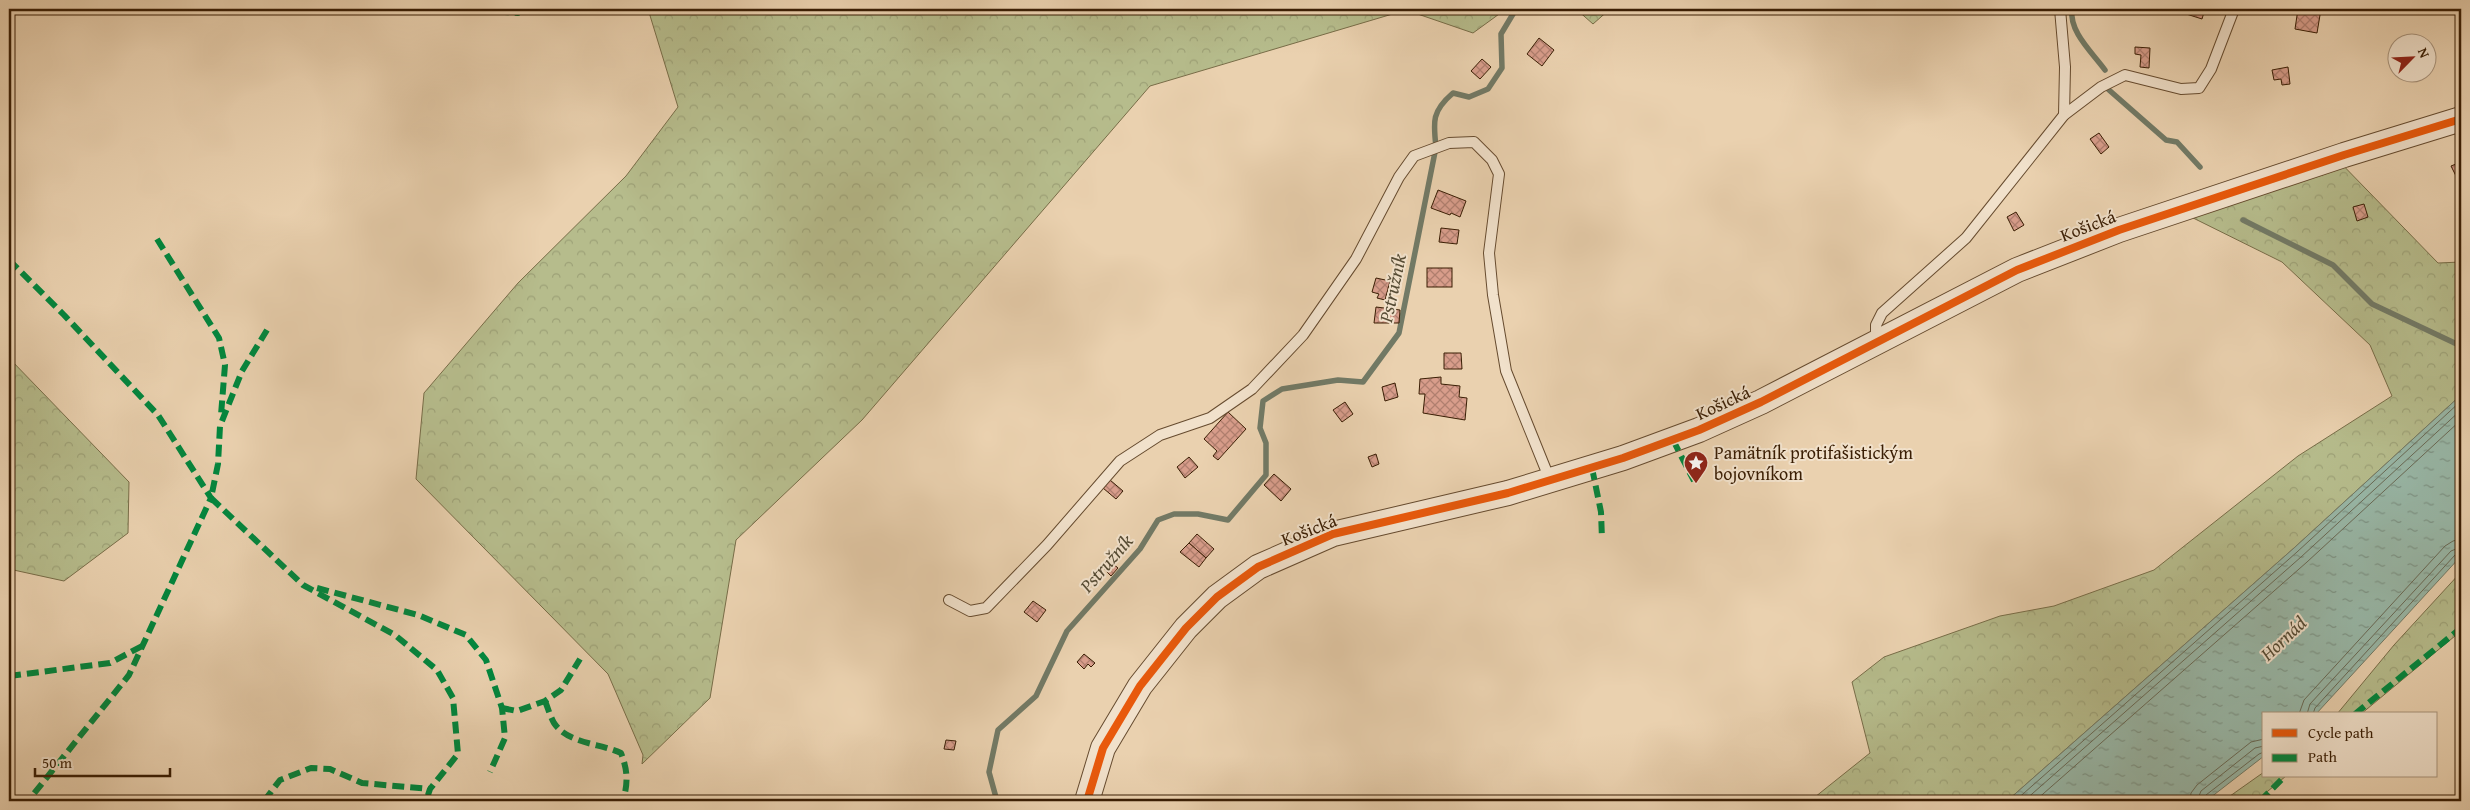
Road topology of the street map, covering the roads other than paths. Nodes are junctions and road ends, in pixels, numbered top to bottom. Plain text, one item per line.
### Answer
1 (2060, 9) edge
2 (2234, 9) edge
3 (2064, 115) junction
4 (2461, 119) edge
5 (1876, 342) junction
6 (1550, 480) junction
7 (949, 600) dead end
8 (1087, 801) edge

1 - 3 lane
2 - 3 lane
3 - 5 lane
4 - 5 street, Košická
5 - 6 street, Košická
6 - 7 lane
6 - 8 street, Košická

